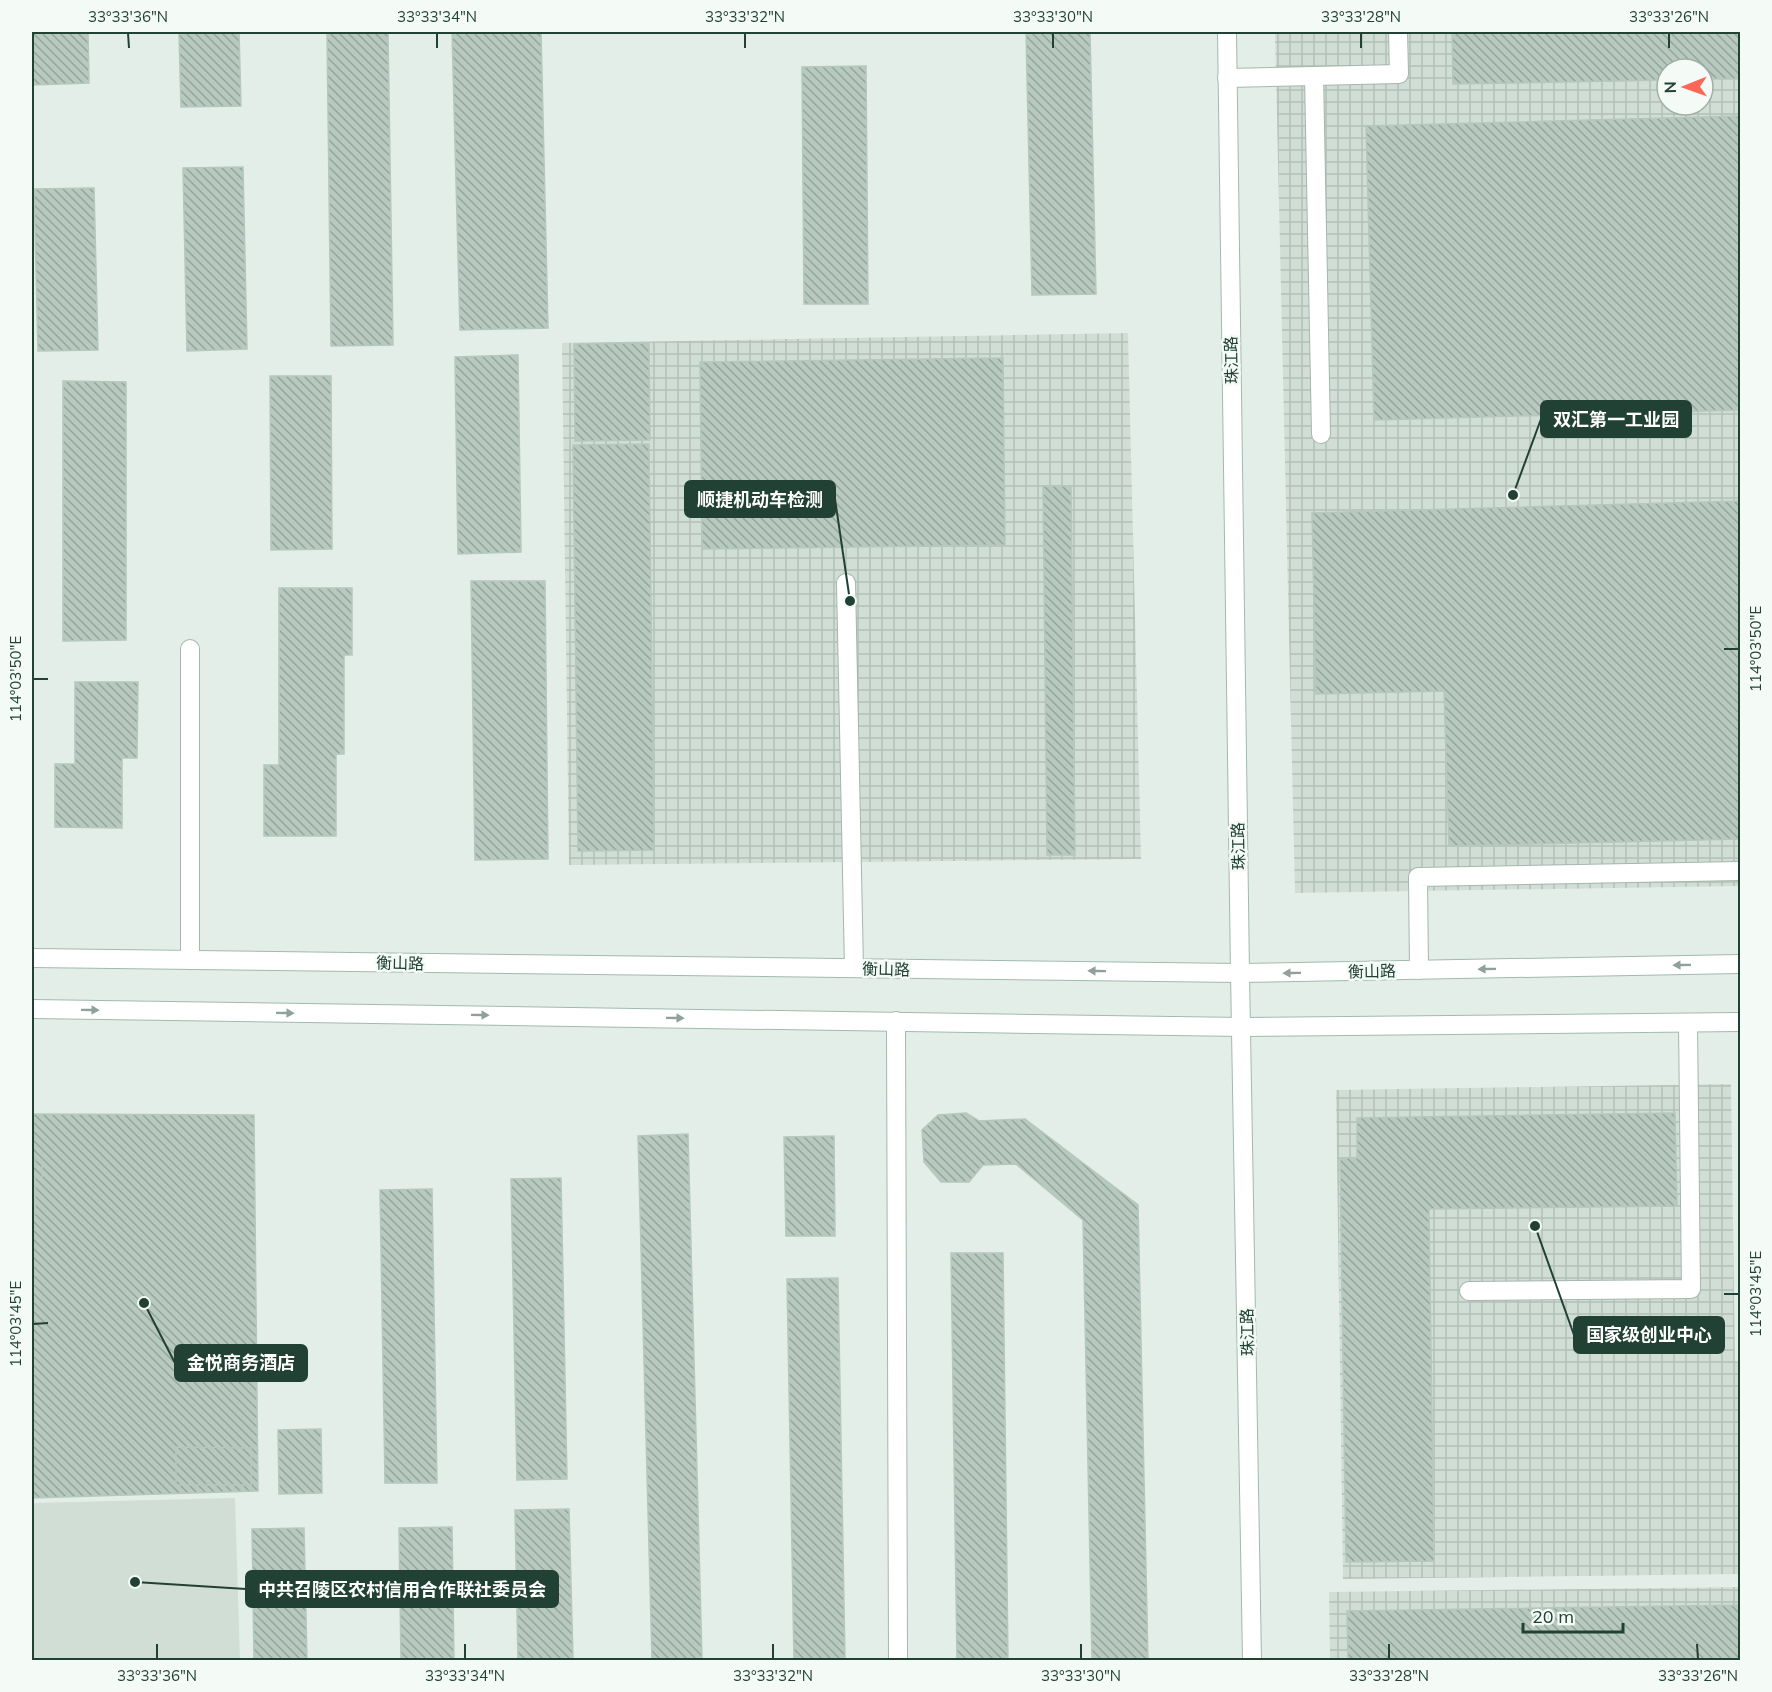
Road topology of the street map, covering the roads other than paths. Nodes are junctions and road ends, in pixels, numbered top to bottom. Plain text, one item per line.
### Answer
1 (1227, 32) edge
2 (1398, 32) edge
3 (1314, 76) junction
4 (1227, 78) junction
5 (1321, 434) dead end
6 (846, 583) dead end
7 (190, 649) dead end
8 (1740, 871) edge
9 (32, 958) edge
10 (190, 960) junction
11 (1740, 964) edge
12 (854, 968) junction
13 (1419, 970) junction
14 (1240, 974) junction
15 (32, 1010) edge
16 (896, 1021) junction
17 (1740, 1022) edge
18 (1688, 1023) junction
19 (1242, 1027) junction
20 (1469, 1291) dead end
21 (898, 1660) edge
22 (1252, 1660) edge

1 - 4 street, 珠江路
2 - 3 street
3 - 4 street
3 - 5 street
4 - 14 street, 珠江路
6 - 12 street
7 - 10 street
8 - 13 street
9 - 10 street, 衡山路
10 - 12 street, 衡山路
11 -> 13 street, 衡山路
14 -> 12 street, 衡山路
13 -> 14 street, 衡山路
14 - 19 street, 珠江路
15 -> 16 street
16 - 19 street
16 - 21 street
17 - 18 street
18 - 19 street
18 - 20 street
19 - 22 street, 珠江路

